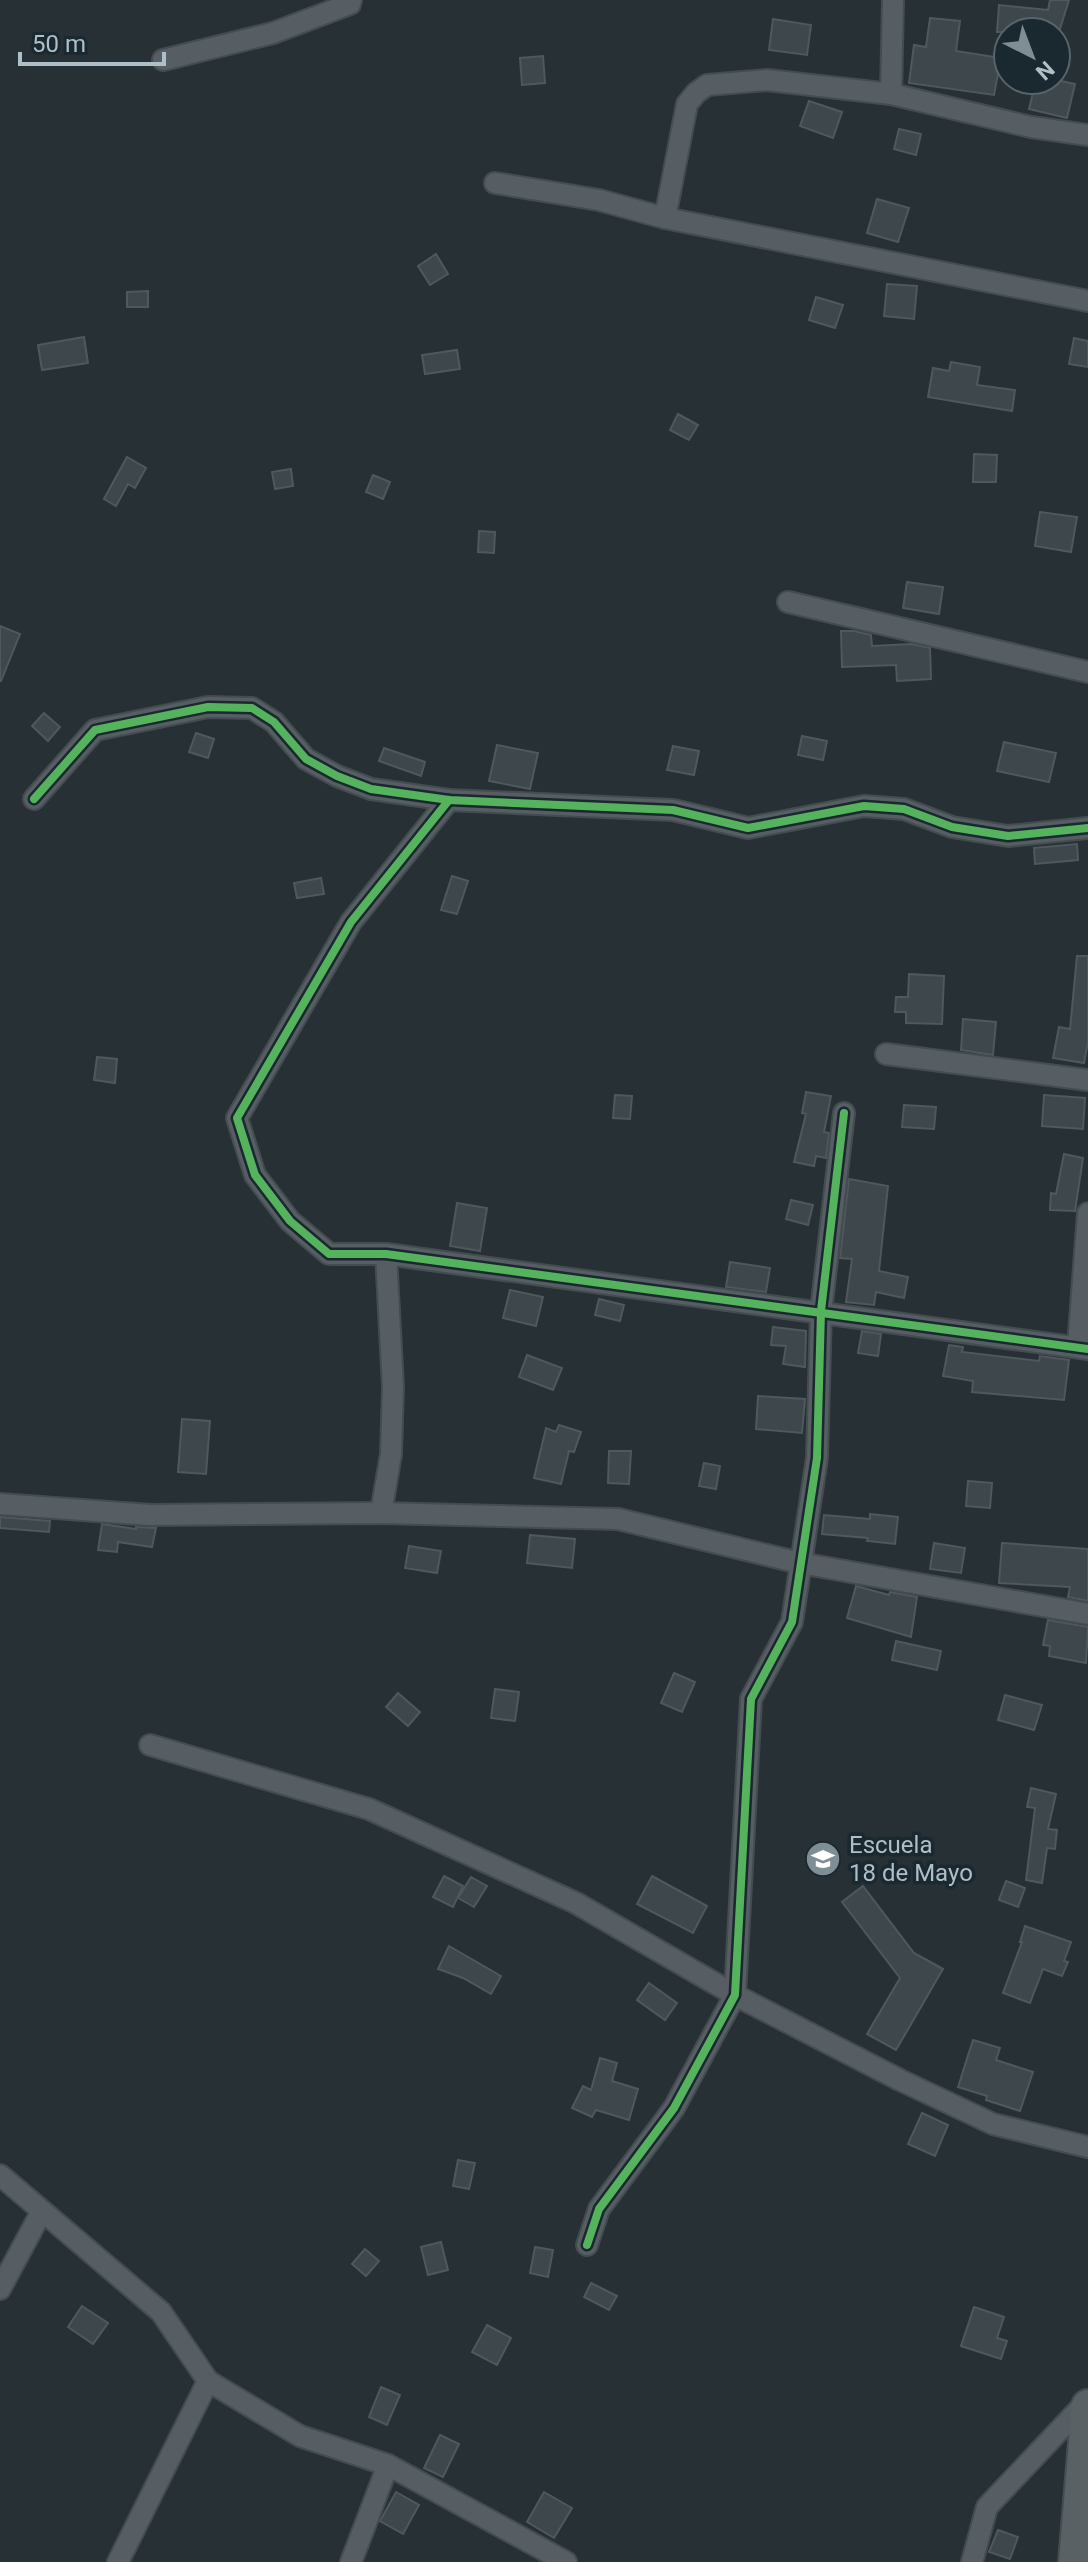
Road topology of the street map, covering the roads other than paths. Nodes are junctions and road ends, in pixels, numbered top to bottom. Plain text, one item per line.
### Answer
1 (351, 0) edge
2 (893, 0) edge
3 (163, 60) dead end
4 (891, 94) junction
5 (1088, 135) edge
6 (495, 183) dead end
7 (665, 218) junction
8 (1088, 301) edge
9 (788, 602) dead end
10 (1088, 672) edge
11 (34, 799) dead end
12 (449, 800) junction
13 (1088, 828) edge
14 (886, 1054) dead end
15 (1088, 1080) edge
16 (844, 1113) dead end
17 (1088, 1213) edge
18 (386, 1254) junction
19 (821, 1311) junction
20 (1083, 1348) edge
21 (0, 1504) edge
22 (381, 1513) junction
23 (800, 1563) junction
24 (1088, 1614) edge
25 (150, 1745) dead end
26 (735, 1995) junction
27 (1088, 2147) edge
28 (0, 2175) edge
29 (42, 2211) junction
30 (587, 2245) dead end
31 (0, 2289) edge
32 (208, 2381) junction
33 (1088, 2400) edge
34 (1088, 2406) edge
35 (388, 2465) junction
36 (118, 2562) edge
37 (351, 2562) edge
38 (566, 2562) edge
39 (972, 2562) edge
40 (1075, 2562) edge

1 - 3 street
2 - 4 street
4 - 5 street
4 - 7 street
6 - 7 street
7 - 8 street
9 - 10 street
11 - 12 street
12 - 13 street
12 - 18 street
14 - 15 street
16 - 19 street
17 - 20 street
18 - 19 street
18 - 22 street
19 - 20 street
19 - 23 street
21 - 22 street
22 - 23 street
23 - 24 street
23 - 26 street
25 - 26 street
26 - 27 street
26 - 30 street
28 - 29 street
29 - 31 street
29 - 32 street
32 - 35 street
32 - 36 street
33 - 39 street
34 - 40 main road
35 - 37 street
35 - 38 street

